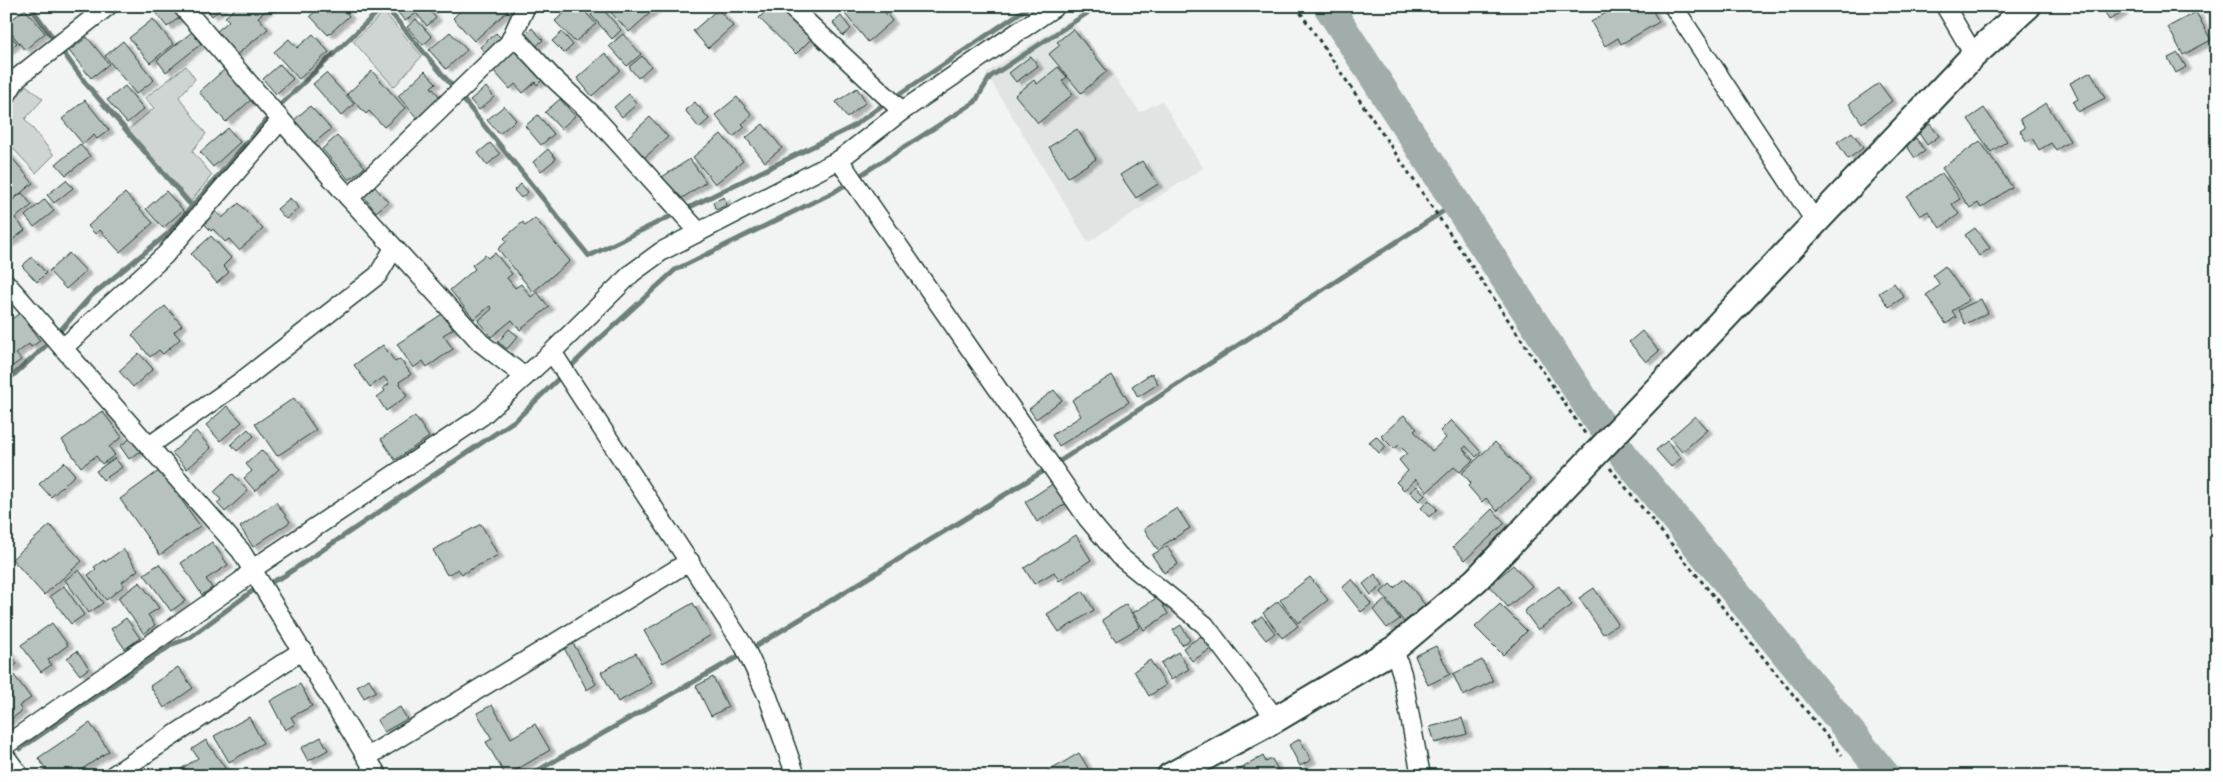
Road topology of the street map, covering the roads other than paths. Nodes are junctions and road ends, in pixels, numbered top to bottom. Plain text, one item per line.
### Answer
1 (108, 6) edge
2 (182, 6) edge
3 (526, 6) edge
4 (790, 6) edge
5 (1056, 6) edge
6 (1673, 6) edge
7 (1945, 6) edge
8 (2028, 6) edge
9 (513, 35) junction
10 (1974, 54) junction
11 (6, 96) edge
12 (902, 111) junction
13 (280, 120) junction
14 (844, 167) junction
15 (348, 198) junction
16 (1815, 221) junction
17 (699, 232) junction
18 (394, 248) junction
19 (6, 283) edge
20 (63, 348) junction
21 (557, 358) junction
22 (525, 377) junction
23 (149, 446) junction
24 (690, 561) junction
25 (262, 582) junction
26 (1394, 649) junction
27 (302, 650) junction
28 (1276, 719) junction
29 (6, 745) edge
30 (367, 756) junction
31 (6, 757) edge
32 (20, 776) edge
33 (112, 776) edge
34 (378, 776) edge
35 (796, 776) edge
36 (1170, 776) edge
37 (1421, 776) edge

1 - 11 street
2 - 13 street
3 - 9 street
4 - 12 street
5 - 12 street
6 - 16 street
7 - 10 street
8 - 10 street
9 - 15 street
9 - 17 street
10 - 16 street
12 - 14 street
13 - 15 street
13 - 20 street
14 - 17 street
14 - 28 street
15 - 18 street
16 - 26 street
17 - 21 street
18 - 22 street
18 - 23 street
19 - 20 street
20 - 23 street
21 - 22 street
21 - 24 street
22 - 25 street
23 - 25 street
24 - 30 street
24 - 35 street
25 - 27 street
25 - 29 street
26 - 28 street
26 - 37 street
27 - 30 street
27 - 33 street
28 - 36 street
30 - 34 street
31 - 32 street

